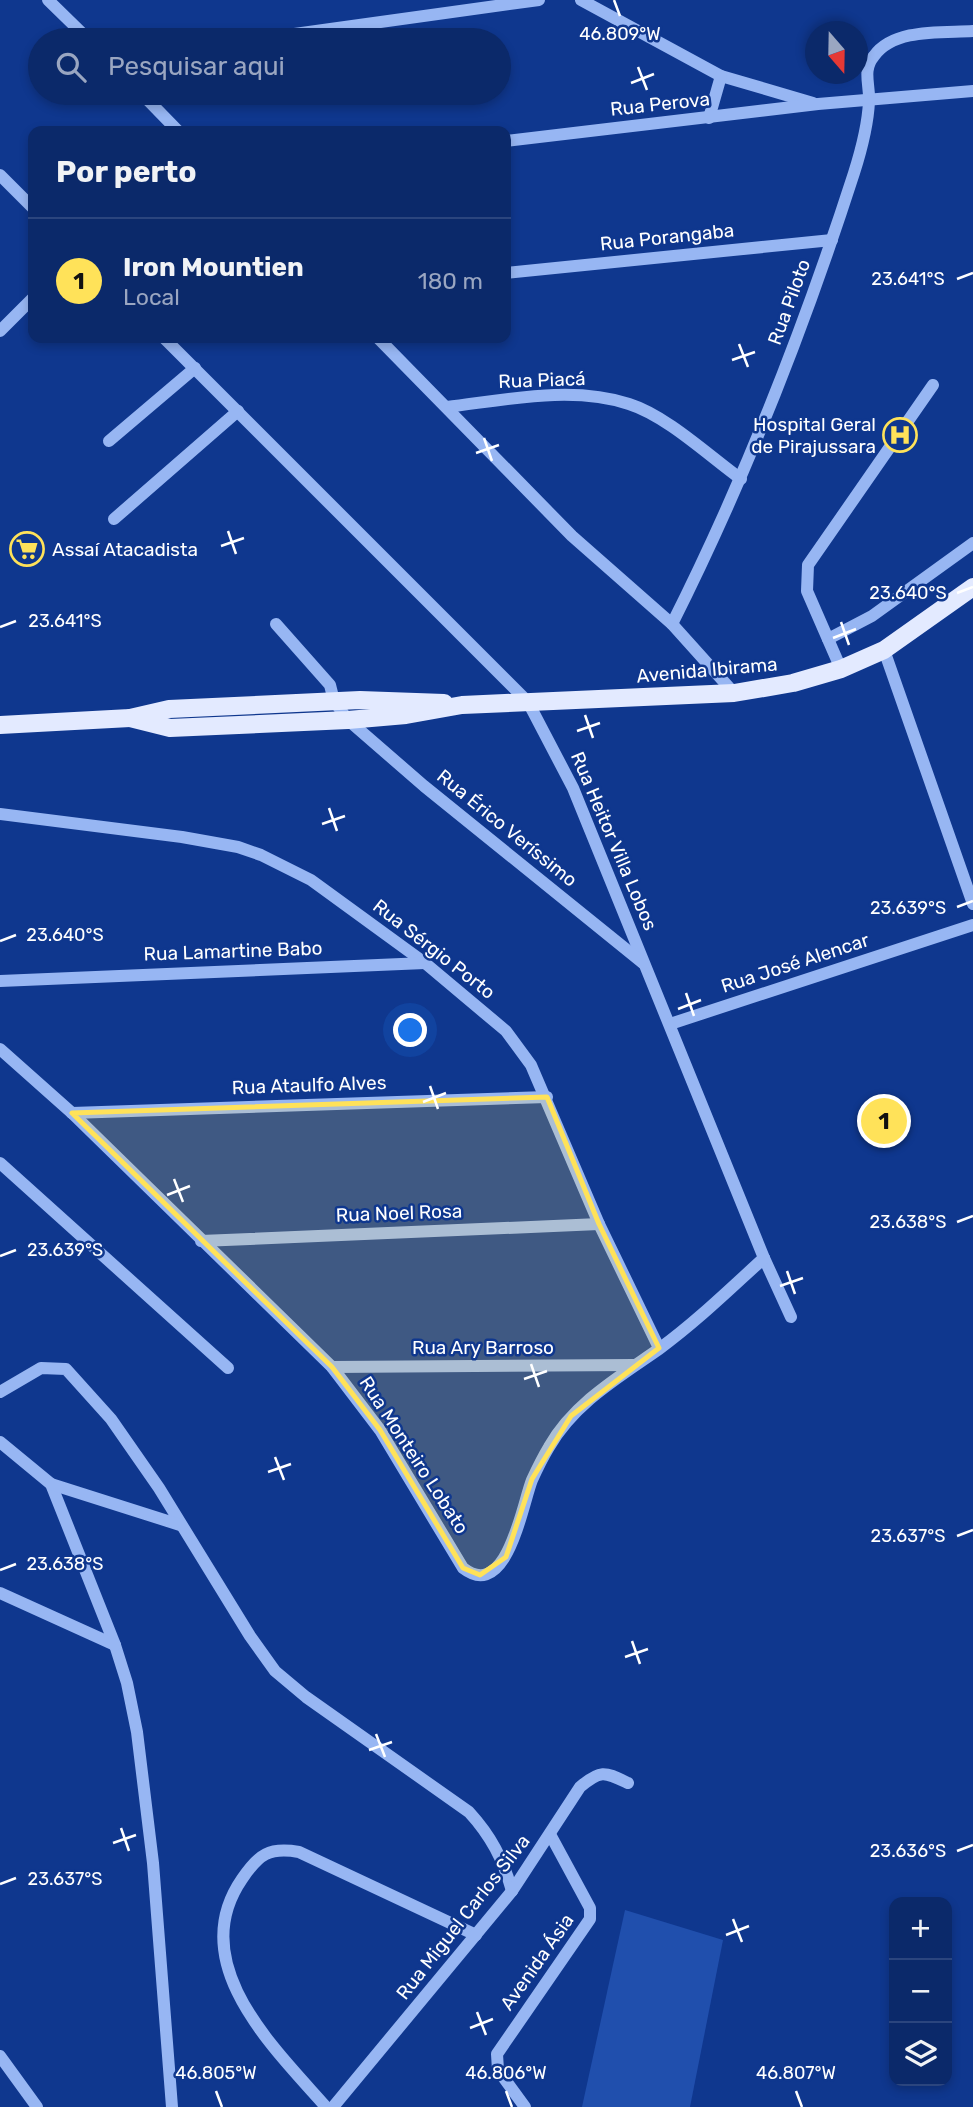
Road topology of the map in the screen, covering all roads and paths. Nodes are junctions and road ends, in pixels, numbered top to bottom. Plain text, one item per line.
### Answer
1 (48, 0) edge
2 (539, 0) edge
3 (581, 0) edge
4 (77, 28) edge
5 (337, 28) edge
6 (973, 31) edge
7 (722, 76) junction
8 (973, 91) edge
9 (870, 100) junction
10 (818, 104) junction
11 (153, 105) edge
12 (709, 118) junction
13 (173, 126) edge
14 (511, 140) edge
15 (0, 175) edge
16 (28, 203) edge
17 (832, 240) junction
18 (511, 272) edge
19 (28, 303) edge
20 (0, 331) edge
21 (169, 343) edge
22 (383, 343) edge
23 (194, 368) junction
24 (933, 385) dead end
25 (447, 407) junction
26 (238, 411) junction
27 (109, 441) dead end
28 (741, 479) junction
29 (114, 519) dead end
30 (973, 543) edge
31 (973, 587) edge
32 (276, 624) dead end
33 (672, 624) junction
34 (828, 639) junction
35 (884, 650) junction
36 (841, 669) junction
37 (734, 693) junction
38 (334, 701) junction
39 (528, 702) junction
40 (462, 705) junction
41 (130, 718) junction
42 (348, 720) junction
43 (0, 725) edge
44 (0, 814) edge
45 (973, 904) edge
46 (973, 925) edge
47 (425, 963) junction
48 (643, 964) junction
49 (0, 981) edge
50 (670, 1024) junction
51 (0, 1049) edge
52 (547, 1097) junction
53 (72, 1113) junction
54 (0, 1163) edge
55 (599, 1224) junction
56 (201, 1241) junction
57 (764, 1258) junction
58 (791, 1317) dead end
59 (659, 1348) junction
60 (634, 1365) junction
61 (332, 1367) junction
62 (228, 1368) dead end
63 (0, 1392) edge
64 (0, 1442) edge
65 (51, 1484) junction
66 (180, 1525) junction
67 (0, 1593) edge
68 (115, 1645) junction
69 (628, 1783) dead end
70 (551, 1836) junction
71 (512, 1891) junction
72 (476, 1935) junction
73 (0, 2056) edge
74 (9, 2068) junction
75 (0, 2079) edge
76 (37, 2107) edge
77 (172, 2107) edge
78 (326, 2107) edge
79 (333, 2107) edge
80 (525, 2107) edge

1 - 4 street
2 - 5 street
3 - 7 street
6 - 9 street, Rua Piloto
7 - 10 street
7 - 12 street
8 - 9 street, Rua Perova
9 - 10 street, Rua Perova
9 - 17 street, Rua Piloto
10 - 12 street, Rua Perova
11 - 13 street
12 - 14 street, Rua Perova
15 - 16 street
17 - 18 street, Rua Porangaba
17 - 28 street, Rua Piloto
19 - 20 street
21 - 23 street, Rua Heitor Villa Lobos
22 - 25 street
23 - 26 street, Rua Heitor Villa Lobos
23 - 27 street
24 - 34 street
25 - 28 street, Rua Piacá
25 - 33 street
26 - 29 street
26 - 39 street, Rua Heitor Villa Lobos
28 - 33 street, Rua Piloto
30 - 34 street
31 - 35 main road, Avenida Ibirama
32 - 38 street, Rua Érico Veríssimo
33 - 37 street
34 - 36 street
35 - 36 main road, Avenida Ibirama
35 - 45 street
36 - 37 main road, Avenida Ibirama
37 - 39 main road, Avenida Ibirama
38 - 40 main road, Avenida Ibirama
38 - 41 main road, Avenida Ibirama
38 - 42 street, Rua Érico Veríssimo
39 - 40 main road, Avenida Ibirama
39 - 48 street, Rua Heitor Villa Lobos
40 - 42 main road, Avenida Ibirama
41 - 42 main road, Avenida Ibirama
41 - 43 main road, Avenida Ibirama
42 - 48 street, Rua Érico Veríssimo
44 - 47 street, Rua Sérgio Porto
46 - 50 street, Rua José Alencar
47 - 49 street, Rua Lamartine Babo
47 - 52 street, Rua Sérgio Porto
48 - 50 street, Rua Heitor Villa Lobos
50 - 57 street, Rua Heitor Villa Lobos
51 - 53 street, Rua Monteiro Lobato
52 - 53 street, Rua Ataulfo Alves
52 - 55 street, Rua Sérgio Porto
53 - 56 street, Rua Monteiro Lobato
54 - 62 street
55 - 56 street, Rua Noel Rosa
55 - 59 street, Rua Sérgio Porto
56 - 61 street, Rua Monteiro Lobato
57 - 58 street, Rua Heitor Villa Lobos
57 - 59 street, Rua Monteiro Lobato
59 - 60 street, Rua Monteiro Lobato
60 - 61 street, Rua Ary Barroso
60 - 61 street, Rua Monteiro Lobato
63 - 66 street
64 - 65 street
65 - 66 street
65 - 68 street
66 - 71 street
67 - 68 street
68 - 77 street
69 - 70 street, Rua Miguel Carlos Silva
70 - 71 street, Rua Miguel Carlos Silva
70 - 80 street, Avenida Ásia
71 - 72 street, Rua Miguel Carlos Silva
72 - 78 street
72 - 79 street, Rua Miguel Carlos Silva
73 - 74 street
74 - 75 street
74 - 76 street

